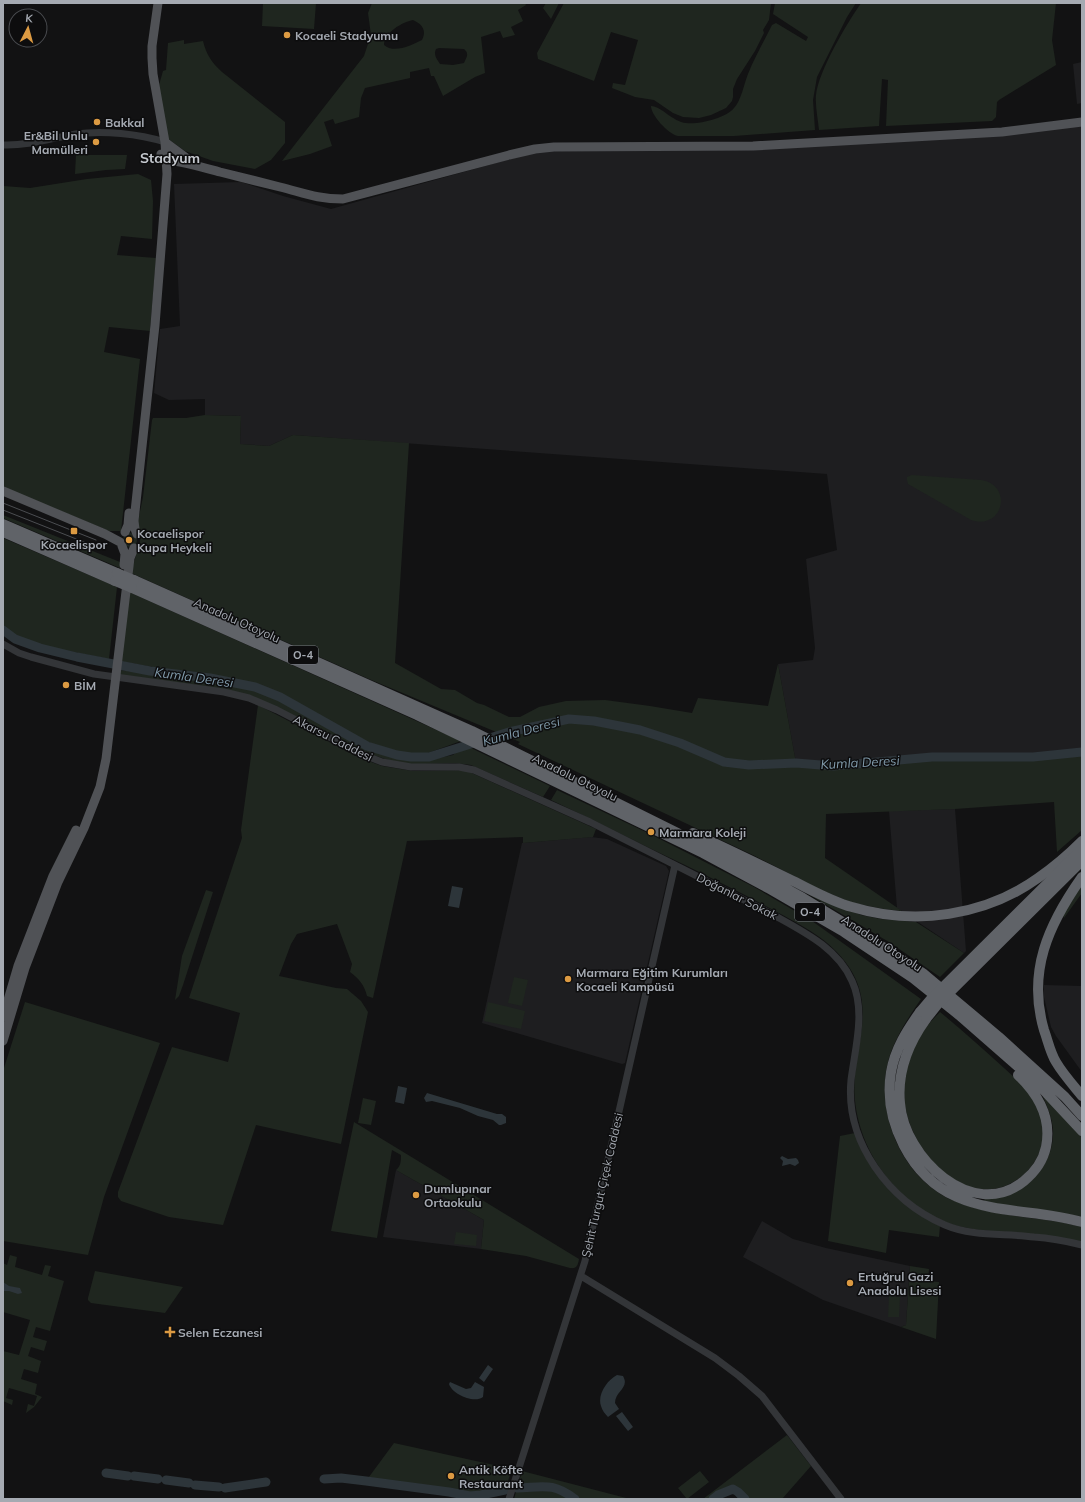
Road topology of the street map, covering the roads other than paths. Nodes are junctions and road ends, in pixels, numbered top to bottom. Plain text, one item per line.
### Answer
1 (156, 3) edge
2 (1082, 116) edge
3 (1082, 122) edge
4 (163, 141) junction
5 (3, 145) edge
6 (163, 157) junction
7 (187, 161) junction
8 (167, 174) junction
9 (162, 201) junction
10 (152, 324) junction
11 (3, 491) edge
12 (3, 524) edge
13 (3, 532) edge
14 (137, 534) junction
15 (122, 538) junction
16 (134, 548) junction
17 (116, 577) junction
18 (133, 584) junction
19 (118, 632) junction
20 (3, 644) edge
21 (113, 677) junction
22 (589, 789) junction
23 (1082, 841) edge
24 (1082, 849) edge
25 (1082, 862) edge
26 (675, 865) junction
27 (1082, 877) edge
28 (923, 1015) junction
29 (959, 1015) junction
30 (3, 1016) edge
31 (3, 1041) edge
32 (1082, 1096) edge
33 (1082, 1116) edge
34 (1082, 1131) edge
35 (1082, 1222) edge
36 (1082, 1245) edge
37 (581, 1276) junction
38 (509, 1499) edge
39 (841, 1499) edge

1 - 4 main road
2 - 7 main road
3 - 7 main road
4 - 5 street
4 - 6 main road
4 - 7 main road
6 - 7 main road
6 - 8 main road
6 - 9 main road
7 - 8 main road
8 - 9 main road
9 - 10 main road
10 - 14 main road
10 - 15 main road
11 - 15 main road
12 - 17 highway, Anadolu Otoyolu / O-4
13 - 17 highway, Anadolu Otoyolu / O-4
14 - 15 main road
14 - 16 main road
15 - 16 main road
15 - 19 main road
16 - 19 main road
17 - 18 highway, Anadolu Otoyolu / O-4, bridge
18 - 22 highway, Anadolu Otoyolu / O-4
18 - 29 highway, Anadolu Otoyolu / O-4
19 - 21 main road
20 - 21 street, Akarsu Caddesi
21 - 26 street, Akarsu Caddesi
21 - 30 main road
21 - 31 main road
22 - 23 highway
22 - 33 highway, Anadolu Otoyolu / O-4
24 - 28 highway, bridge
25 - 28 highway, bridge
26 - 36 street, Doğanlar Sokak
26 - 37 street, Şehit Turgut Çiçek Caddesi
27 - 32 highway
28 - 29 highway
28 - 35 highway
29 - 34 highway, Anadolu Otoyolu / O-4
37 - 38 street, Şehit Turgut Çiçek Caddesi
37 - 39 street

